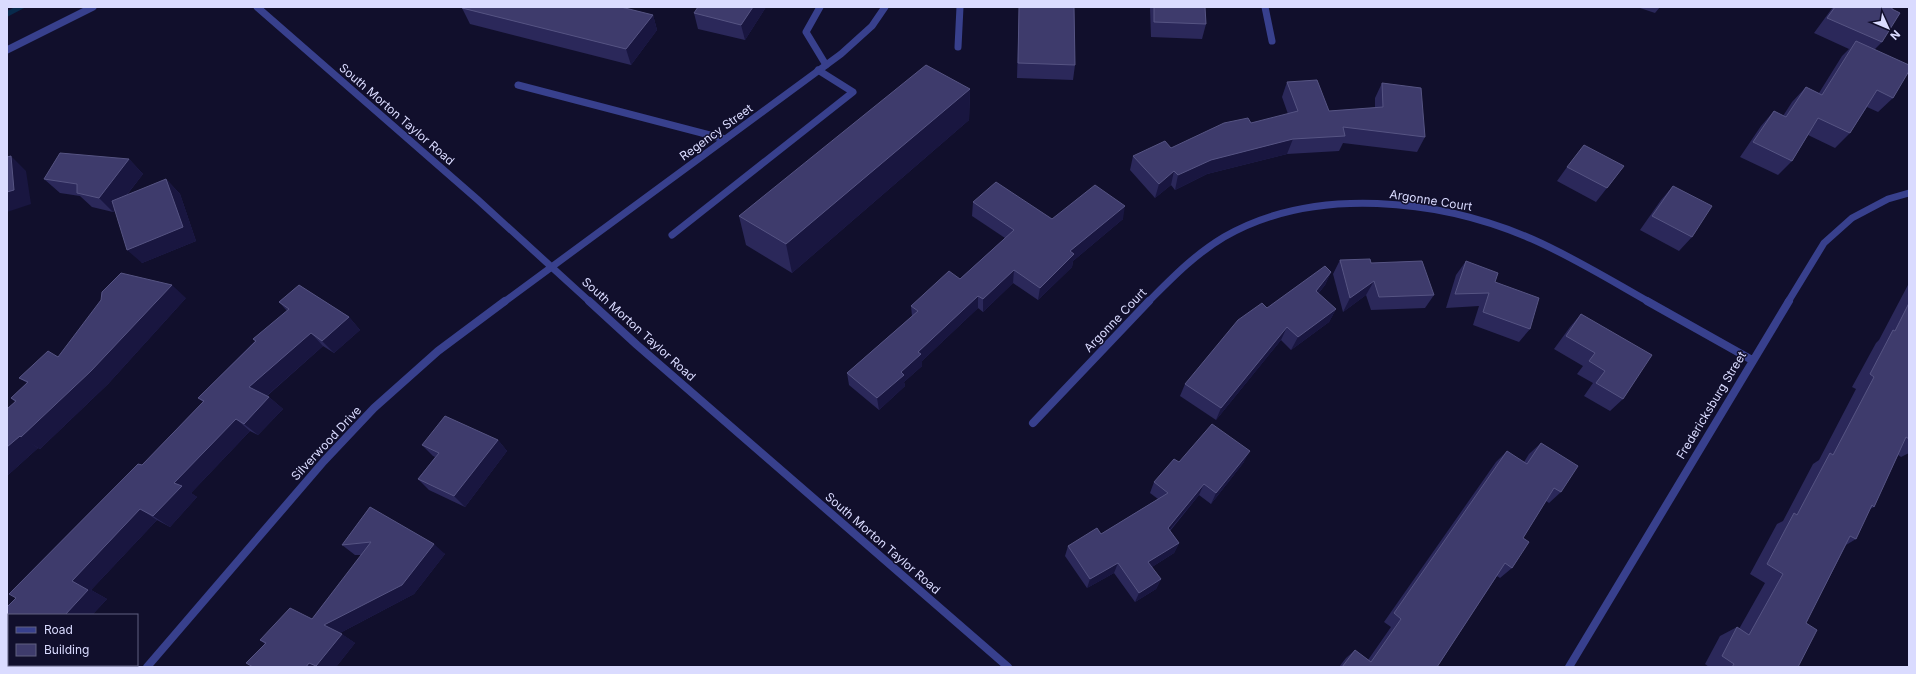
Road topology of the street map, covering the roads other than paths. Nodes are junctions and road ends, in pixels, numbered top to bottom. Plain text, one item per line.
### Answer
1 (93, 7) edge
2 (257, 7) edge
3 (820, 7) edge
4 (885, 7) edge
5 (960, 7) edge
6 (1265, 7) edge
7 (1272, 41) dead end
8 (958, 47) dead end
9 (7, 50) edge
10 (826, 64) junction
11 (818, 70) junction
12 (518, 85) dead end
13 (725, 139) junction
14 (1909, 192) edge
15 (672, 235) dead end
16 (552, 266) junction
17 (1752, 360) junction
18 (1033, 423) dead end
19 (147, 667) edge
20 (1008, 667) edge
21 (1569, 667) edge

1 - 9 street
2 - 16 street, South Morton Taylor Road
3 - 10 street
4 - 10 street, Regency Street
5 - 8 street
6 - 7 street
10 - 11 street, Regency Street
11 - 13 street, Regency Street
11 - 15 street
12 - 13 street
13 - 16 street, Regency Street
14 - 17 street, Fredericksburg Street
16 - 19 street, Silverwood Drive
16 - 20 street, South Morton Taylor Road
17 - 18 street, Argonne Court
17 - 21 street, Fredericksburg Street

